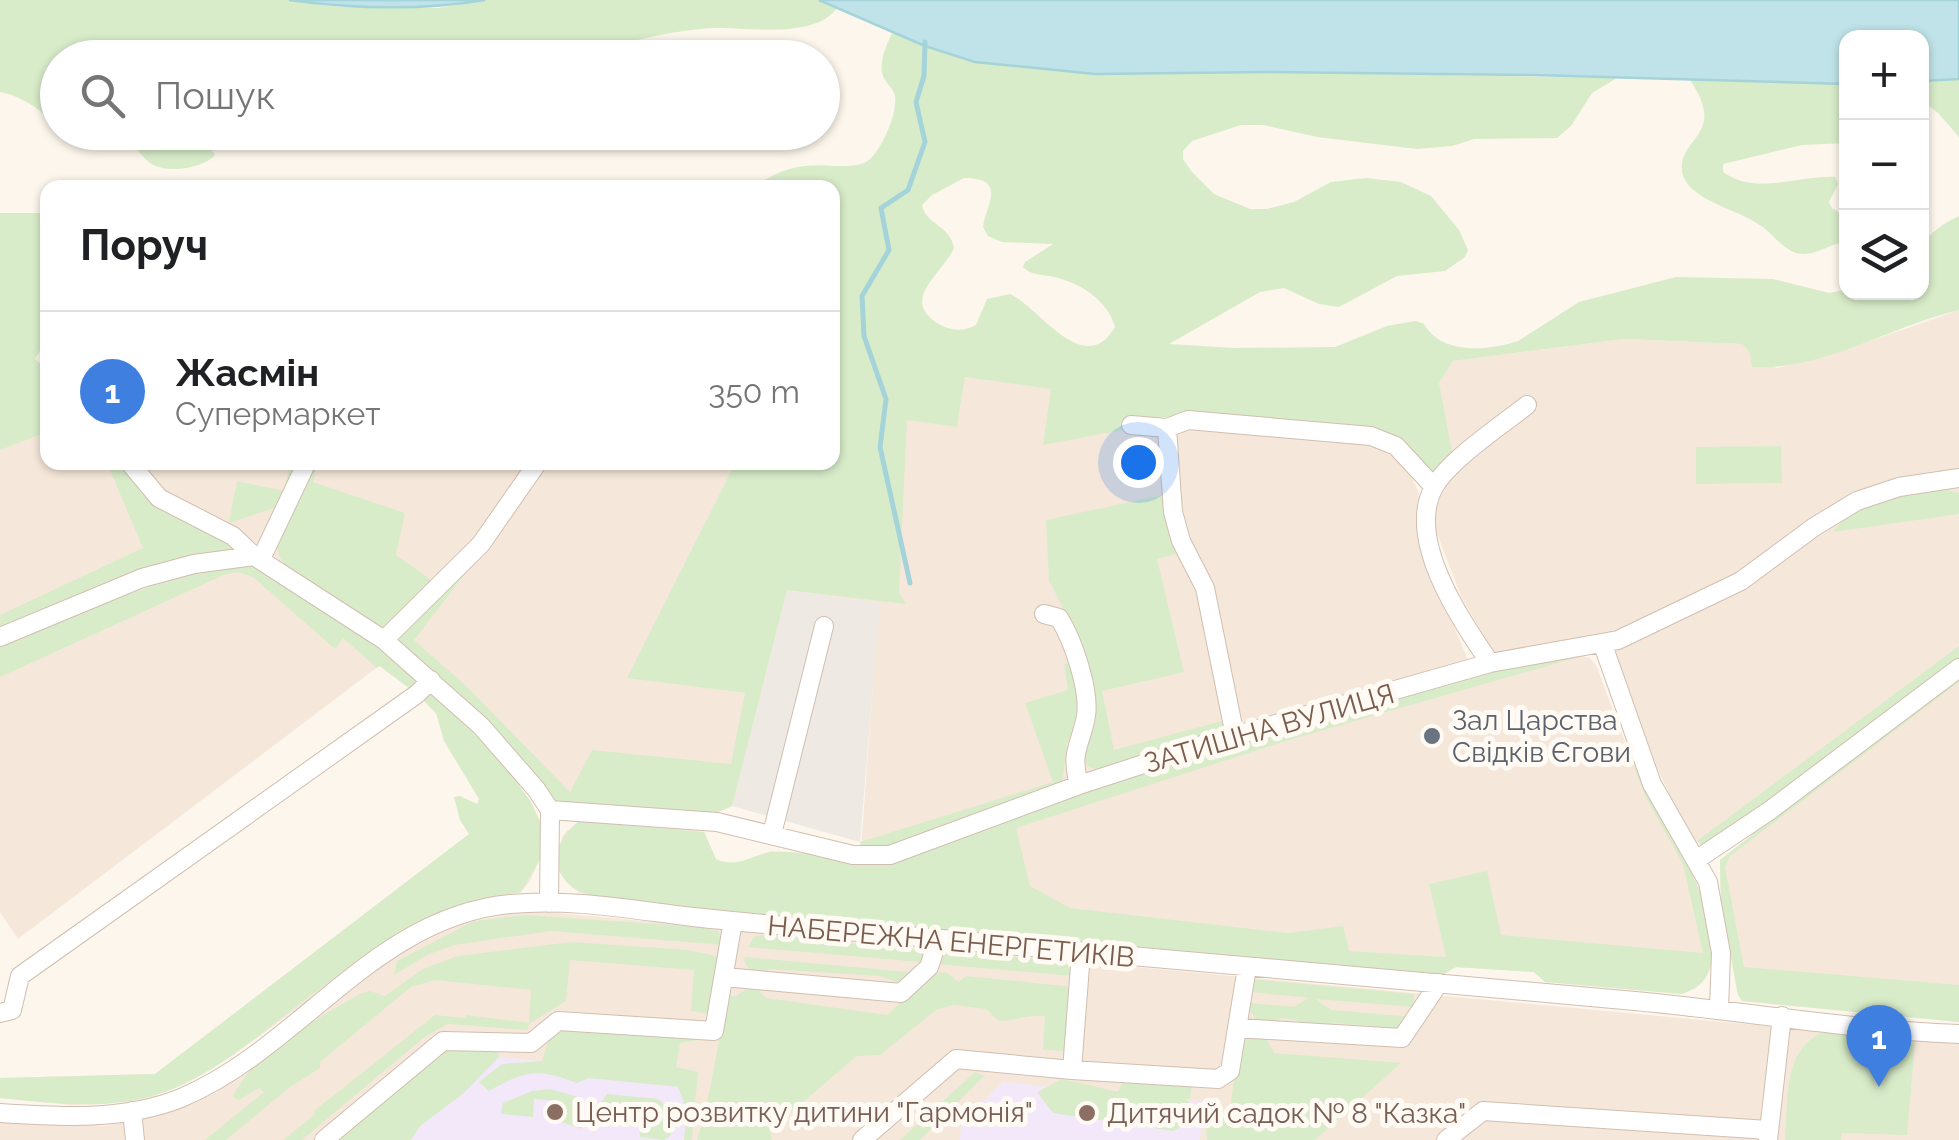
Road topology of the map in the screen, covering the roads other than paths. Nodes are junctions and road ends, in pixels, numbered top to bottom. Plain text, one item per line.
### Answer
1 (1527, 405) dead end
2 (1131, 425) dead end
3 (1167, 428) junction
4 (136, 470) edge
5 (303, 470) edge
6 (532, 470) edge
7 (1959, 478) edge
8 (1434, 487) junction
9 (257, 557) junction
10 (1044, 614) dead end
11 (824, 626) dead end
12 (0, 637) edge
13 (384, 640) junction
14 (1603, 645) junction
15 (1490, 663) junction
16 (1959, 668) edge
17 (431, 680) junction
18 (1234, 736) junction
19 (1079, 785) junction
20 (550, 810) junction
21 (772, 834) junction
22 (1696, 860) junction
23 (549, 903) junction
24 (733, 921) junction
25 (938, 939) junction
26 (1081, 953) junction
27 (1246, 967) junction
28 (724, 977) junction
29 (1439, 983) junction
30 (1719, 1009) junction
31 (0, 1013) edge
32 (1782, 1016) junction
33 (1237, 1028) junction
34 (1959, 1034) edge
35 (1072, 1070) junction
36 (132, 1111) junction
37 (0, 1113) edge
38 (1660, 1131) edge
39 (1768, 1135) edge
40 (135, 1140) edge
41 (324, 1140) edge
42 (862, 1140) edge
43 (1446, 1140) edge

1 - 8 street
2 - 3 street
3 - 8 street
3 - 18 street
4 - 9 street
5 - 9 street
6 - 13 street
7 - 14 street, ЗАТИШНА ВУЛИЦЯ
8 - 15 street
9 - 12 street
9 - 13 street
10 - 19 street
11 - 21 street
13 - 17 street
14 - 15 street, ЗАТИШНА ВУЛИЦЯ
14 - 22 street
15 - 18 street, ЗАТИШНА ВУЛИЦЯ
16 - 22 street
17 - 20 street
17 - 31 street
18 - 19 street, ЗАТИШНА ВУЛИЦЯ
19 - 21 street, ЗАТИШНА ВУЛИЦЯ
20 - 21 street, ЗАТИШНА ВУЛИЦЯ
20 - 23 street
22 - 30 street
23 - 24 street, НАБЕРЕЖНА ЕНЕРГЕТИКІВ
23 - 36 street, НАБЕРЕЖНА ЕНЕРГЕТИКІВ
24 - 25 street, НАБЕРЕЖНА ЕНЕРГЕТИКІВ
24 - 28 street
25 - 26 street, НАБЕРЕЖНА ЕНЕРГЕТИКІВ
25 - 28 street
26 - 27 street, НАБЕРЕЖНА ЕНЕРГЕТИКІВ
26 - 35 street
27 - 29 street, НАБЕРЕЖНА ЕНЕРГЕТИКІВ
27 - 33 street
28 - 41 street
29 - 30 street, НАБЕРЕЖНА ЕНЕРГЕТИКІВ
29 - 33 street
30 - 32 street, НАБЕРЕЖНА ЕНЕРГЕТИКІВ
32 - 34 street, НАБЕРЕЖНА ЕНЕРГЕТИКІВ
32 - 39 street
33 - 35 street
35 - 42 street
36 - 37 street, НАБЕРЕЖНА ЕНЕРГЕТИКІВ
36 - 40 street
38 - 39 street
38 - 43 street

